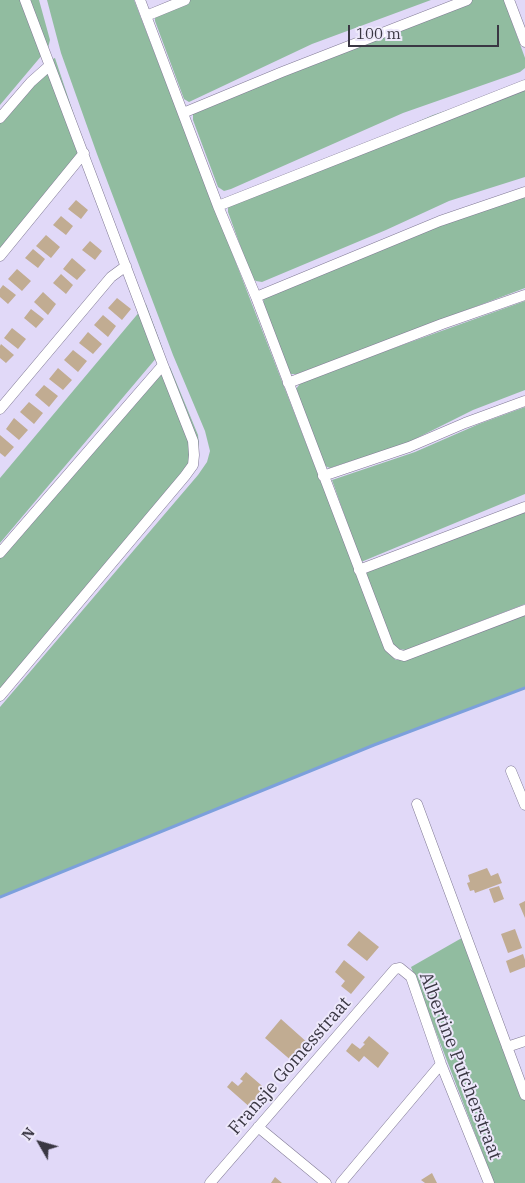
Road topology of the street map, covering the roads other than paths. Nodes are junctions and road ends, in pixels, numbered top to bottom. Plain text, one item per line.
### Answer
1 (25, 0) edge
2 (140, 0) edge
3 (185, 0) edge
4 (467, 0) edge
5 (509, 0) edge
6 (146, 16) junction
7 (525, 42) edge
8 (49, 66) junction
9 (525, 85) edge
10 (183, 113) junction
11 (0, 118) edge
12 (84, 153) junction
13 (525, 192) edge
14 (218, 206) junction
15 (0, 256) edge
16 (126, 266) junction
17 (525, 295) edge
18 (256, 297) junction
19 (163, 365) junction
20 (288, 383) junction
21 (525, 401) edge
22 (0, 409) edge
23 (323, 476) junction
24 (525, 507) edge
25 (0, 553) edge
26 (359, 570) junction
27 (525, 610) edge
28 (0, 696) edge
29 (511, 771) dead end
30 (417, 804) dead end
31 (525, 805) edge
32 (395, 970) joint
33 (525, 1041) edge
34 (507, 1048) junction
35 (441, 1064) junction
36 (525, 1095) edge
37 (258, 1127) junction
38 (210, 1183) edge
39 (326, 1183) edge
40 (341, 1183) edge
41 (489, 1183) edge

1 - 8 street
2 - 6 street
3 - 6 street
4 - 10 street
5 - 7 street
6 - 10 street
8 - 11 street
8 - 12 street
9 - 14 street
10 - 14 street
12 - 15 street
12 - 16 street
13 - 18 street
14 - 18 street
16 - 19 street
16 - 22 street
17 - 20 street
18 - 20 street
19 - 25 street
19 - 28 street
20 - 23 street
21 - 23 street
23 - 26 street
24 - 26 street
26 - 27 street
29 - 31 street
30 - 34 street
32 - 35 street, Albertine Putcherstraat
32 - 37 street, Fransje Gomesstraat
33 - 34 street
34 - 36 street
35 - 40 street
35 - 41 street, Albertine Putcherstraat
37 - 38 street, Fransje Gomesstraat
37 - 39 street

